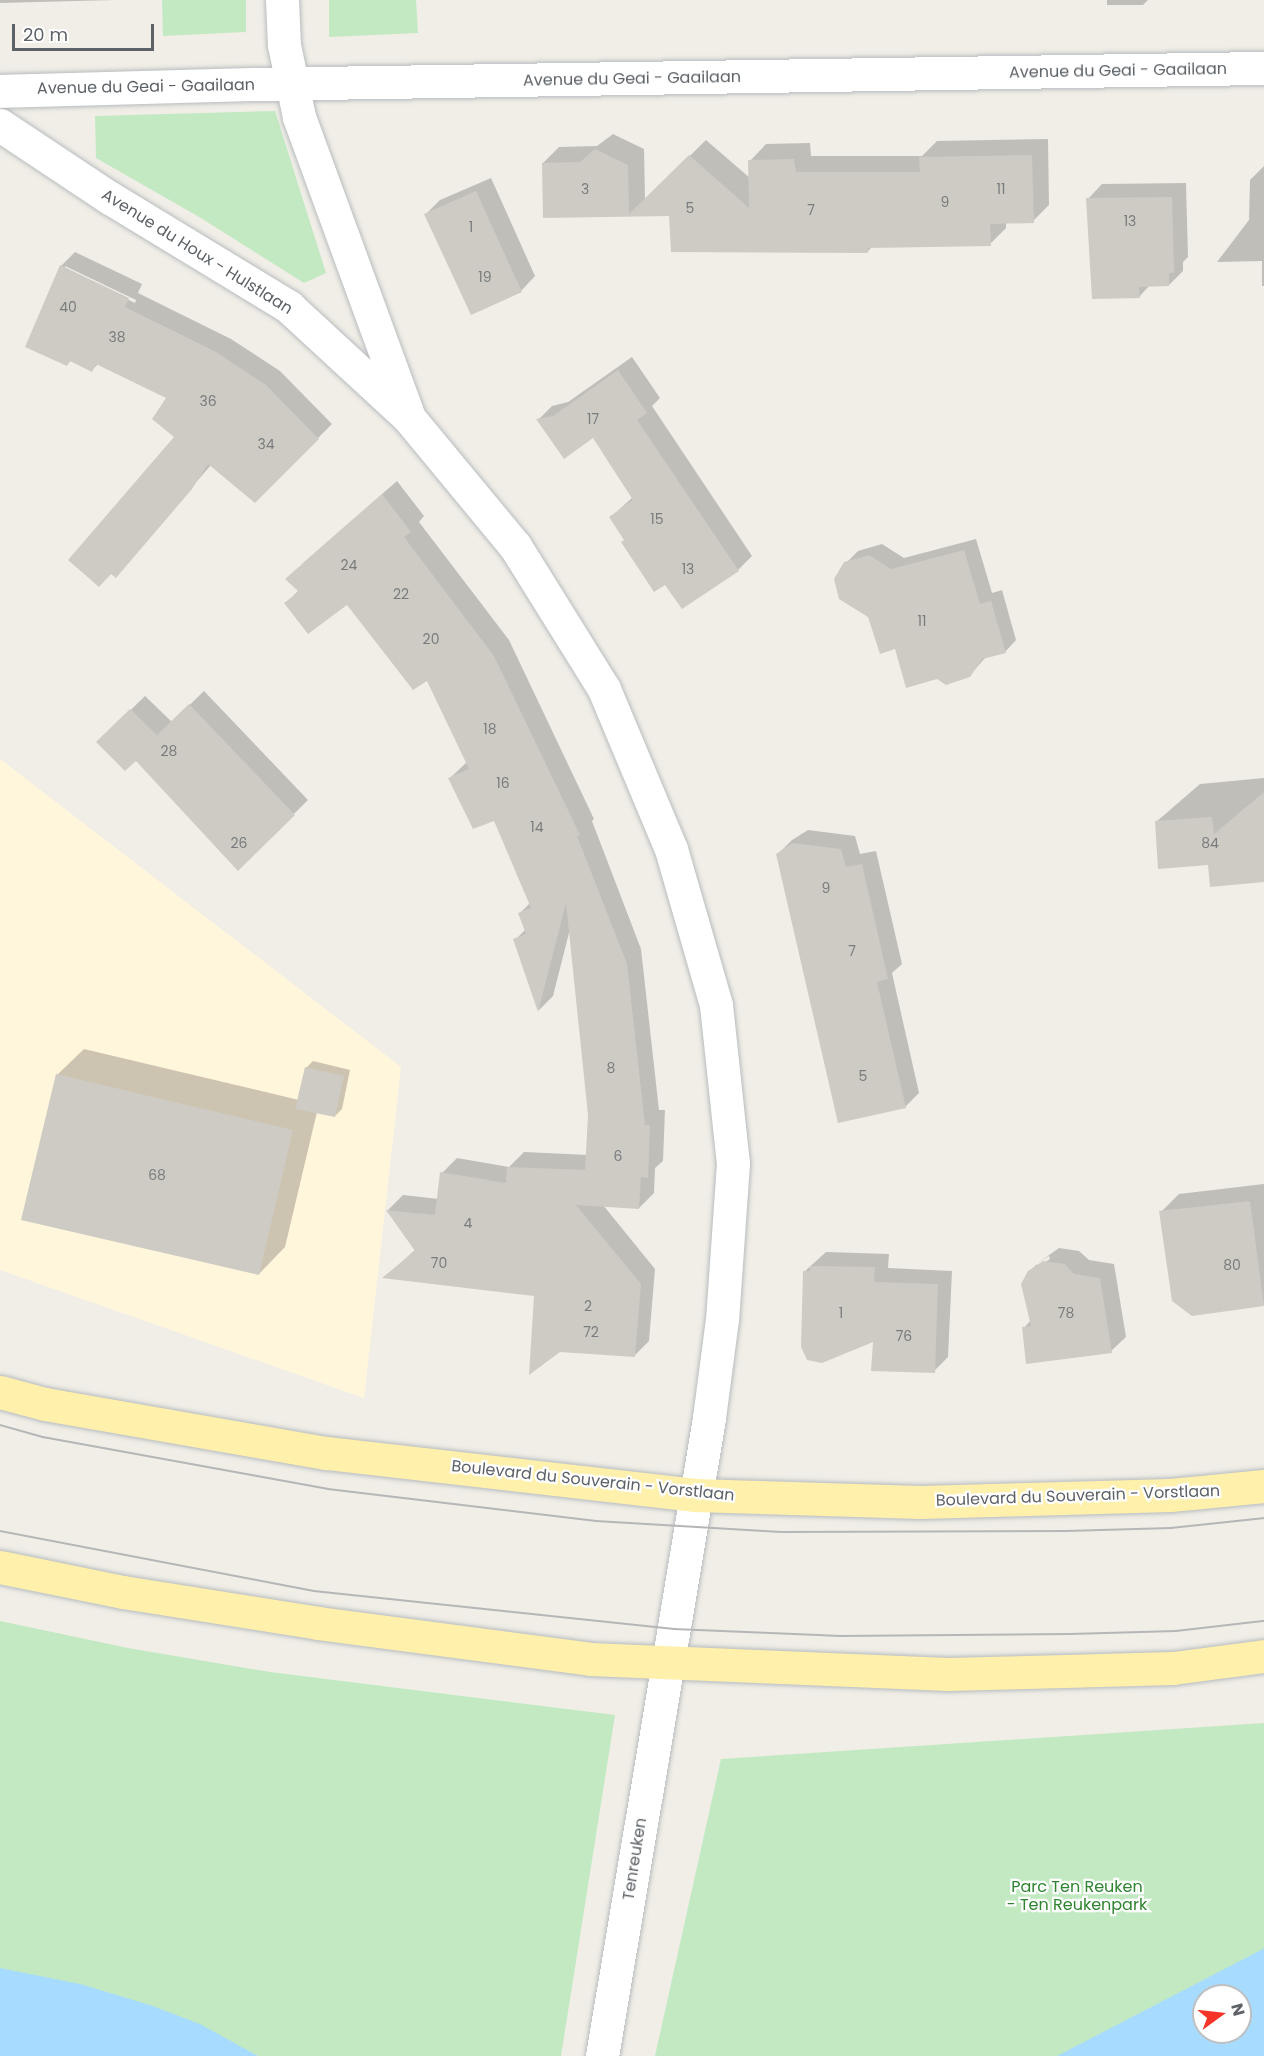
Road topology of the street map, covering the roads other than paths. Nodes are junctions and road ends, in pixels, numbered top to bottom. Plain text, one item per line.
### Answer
1 (282, 0) edge
2 (1264, 68) edge
3 (292, 84) junction
4 (0, 91) edge
5 (0, 125) edge
6 (409, 418) junction
7 (0, 1392) edge
8 (1264, 1486) edge
9 (695, 1495) junction
10 (0, 1567) edge
11 (1264, 1656) edge
12 (668, 1663) junction
13 (602, 2056) edge

1 - 3 street, Avenue du Houx - Hulstlaan
2 - 3 street, Avenue du Geai - Gaailaan
3 - 4 street, Avenue du Geai - Gaailaan
3 - 6 street, Avenue du Houx - Hulstlaan
5 - 6 street, Avenue du Houx - Hulstlaan
6 - 9 street, Avenue du Houx - Hulstlaan
7 - 9 main road, Boulevard du Souverain - Vorstlaan
8 - 9 main road, Boulevard du Souverain - Vorstlaan
9 - 12 street, Tenreuken
10 - 12 main road
11 - 12 main road
12 - 13 street, Tenreuken

